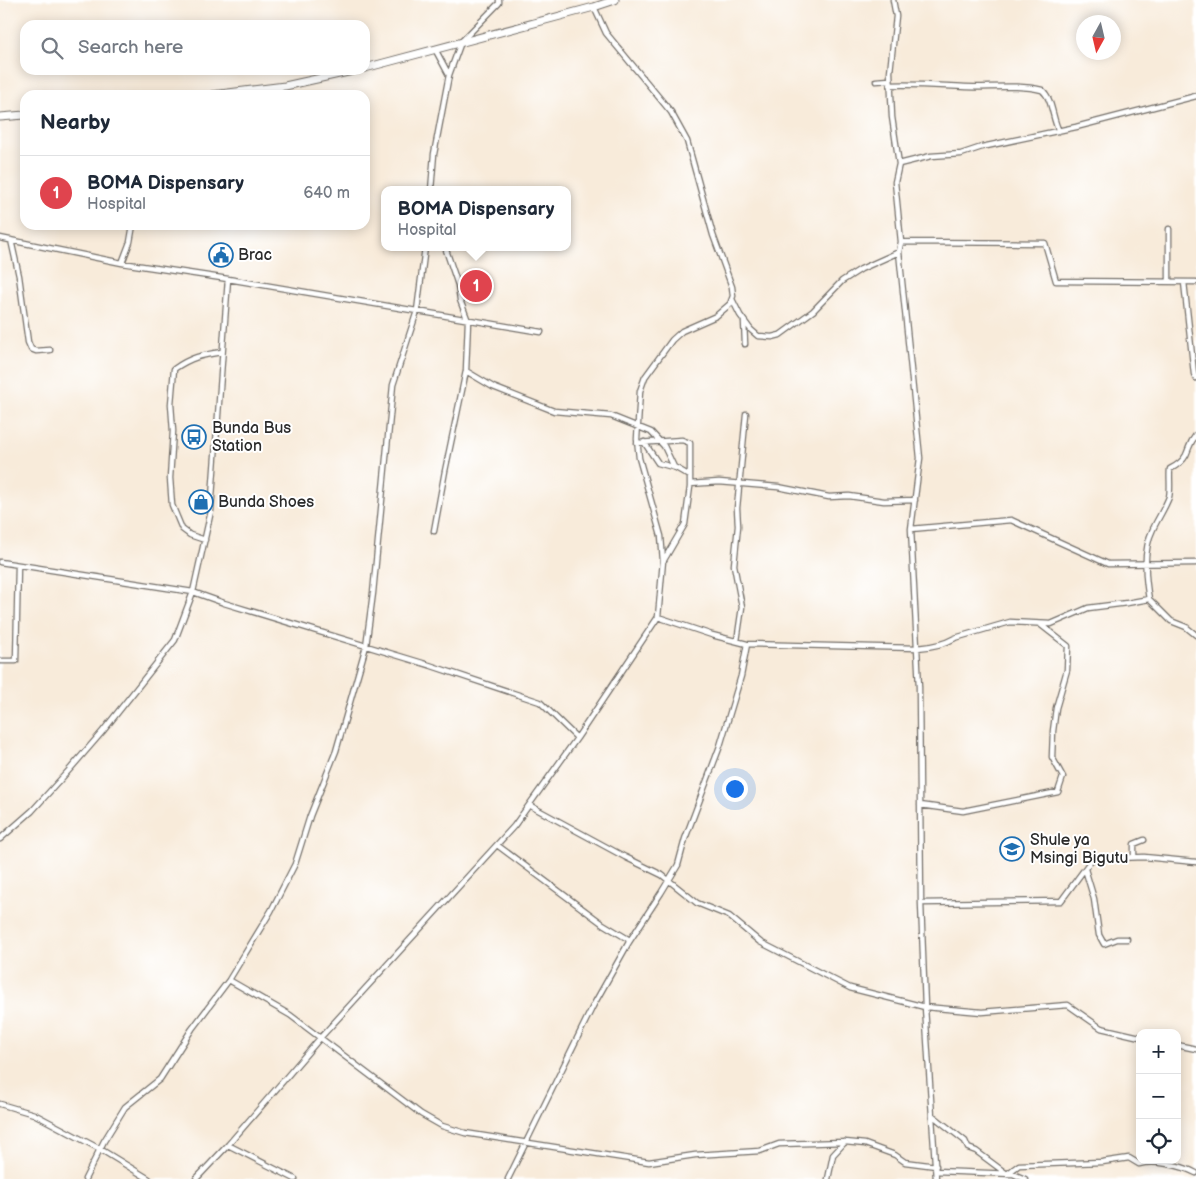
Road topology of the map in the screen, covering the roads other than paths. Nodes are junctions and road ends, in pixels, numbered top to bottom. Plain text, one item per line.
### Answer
1 (614, 0) edge
2 (893, 0) edge
3 (500, 1) edge
4 (594, 7) junction
5 (460, 42) junction
6 (435, 49) junction
7 (370, 67) edge
8 (335, 75) edge
9 (449, 76) junction
10 (876, 81) dead end
11 (890, 82) junction
12 (253, 90) edge
13 (1196, 96) edge
14 (20, 115) edge
15 (0, 117) edge
16 (1059, 131) junction
17 (899, 164) junction
18 (431, 186) edge
19 (1169, 229) dead end
20 (132, 230) edge
21 (0, 238) edge
22 (11, 240) junction
23 (901, 242) junction
24 (424, 251) edge
25 (446, 251) edge
26 (899, 252) junction
27 (122, 263) junction
28 (228, 279) junction
29 (1169, 282) junction
30 (1184, 282) junction
31 (1196, 282) edge
32 (732, 299) junction
33 (417, 311) junction
34 (744, 320) junction
35 (468, 321) junction
36 (541, 332) dead end
37 (745, 344) dead end
38 (50, 350) dead end
39 (222, 352) junction
40 (466, 371) junction
41 (1196, 378) edge
42 (746, 414) dead end
43 (637, 427) junction
44 (1196, 435) edge
45 (644, 442) junction
46 (660, 442) junction
47 (637, 443) junction
48 (674, 468) junction
49 (690, 476) junction
50 (740, 483) junction
51 (690, 484) junction
52 (915, 500) junction
53 (911, 529) junction
54 (434, 532) dead end
55 (205, 540) junction
56 (663, 561) junction
57 (0, 562) edge
58 (1196, 563) edge
59 (1146, 564) junction
60 (18, 565) junction
61 (193, 592) junction
62 (1149, 598) junction
63 (658, 617) junction
64 (1040, 624) junction
65 (1196, 635) edge
66 (737, 641) junction
67 (746, 644) junction
68 (366, 646) junction
69 (917, 648) junction
70 (0, 661) edge
71 (577, 738) junction
72 (529, 805) junction
73 (920, 806) junction
74 (0, 840) edge
75 (1144, 840) dead end
76 (497, 845) junction
77 (1134, 857) junction
78 (1196, 862) edge
79 (1085, 869) junction
80 (669, 881) junction
81 (920, 903) junction
82 (1126, 939) dead end
83 (629, 942) junction
84 (229, 980) junction
85 (925, 1007) junction
86 (1136, 1036) edge
87 (321, 1037) junction
88 (1181, 1046) edge
89 (1196, 1049) edge
90 (0, 1104) edge
91 (932, 1115) junction
92 (845, 1142) junction
93 (526, 1143) junction
94 (228, 1145) junction
95 (100, 1148) junction
96 (936, 1168) junction
97 (1196, 1173) edge
98 (1007, 1174) junction
99 (85, 1179) edge
100 (149, 1179) edge
101 (196, 1179) edge
102 (295, 1179) edge
103 (508, 1179) edge
104 (828, 1179) edge
105 (936, 1179) edge
106 (1025, 1179) edge

1 - 4 main road
2 - 11 street
3 - 5 street
4 - 5 main road
4 - 32 street
5 - 6 main road
5 - 9 street
6 - 7 main road
6 - 9 street
8 - 12 main road
9 - 18 street
10 - 11 street
11 - 16 street
11 - 17 street
13 - 16 street
14 - 15 main road
16 - 17 street
17 - 23 street
19 - 29 street
20 - 27 street
21 - 22 street
22 - 27 street
22 - 38 street
23 - 26 street
23 - 29 street
24 - 33 street
25 - 35 street
26 - 34 street
26 - 52 street
27 - 28 street
28 - 33 street
28 - 39 street
29 - 30 street
30 - 31 street
30 - 41 street
32 - 34 street
32 - 43 street
33 - 35 street
33 - 68 street
34 - 37 street
35 - 36 street
35 - 40 street
39 - 55 street
39 - 55 street
40 - 43 street
40 - 54 street
42 - 50 street
43 - 46 street
43 - 47 street
44 - 59 street
45 - 46 street
45 - 47 street
45 - 48 street
46 - 48 street
46 - 49 street
47 - 56 street
48 - 49 street
49 - 51 street
50 - 51 street
50 - 52 street
50 - 66 street
51 - 56 street
52 - 53 street
53 - 59 street
53 - 69 street
55 - 61 street
56 - 63 street
57 - 60 street
58 - 59 street
59 - 62 street
60 - 61 street
60 - 70 street
61 - 68 street
61 - 74 street
62 - 64 street
62 - 65 street
63 - 66 street
63 - 71 street
64 - 69 street
64 - 73 street
66 - 67 street
67 - 69 street
67 - 80 street
68 - 71 street
68 - 84 street
69 - 73 street
71 - 72 street
72 - 76 street
72 - 80 street
73 - 81 street
75 - 77 street
76 - 83 street
76 - 87 street
77 - 78 street
77 - 79 street
79 - 81 street
79 - 82 street
80 - 83 street
80 - 85 street
81 - 85 street
83 - 93 street
84 - 87 street
84 - 95 street
85 - 86 street
85 - 91 street
87 - 93 street
87 - 94 street
88 - 89 street
90 - 95 street
91 - 96 street
91 - 98 street
92 - 93 street
92 - 96 street
92 - 104 street
93 - 103 street
94 - 101 street
94 - 102 street
95 - 99 street
95 - 100 street
96 - 98 street
96 - 105 street
97 - 98 street
98 - 106 street

